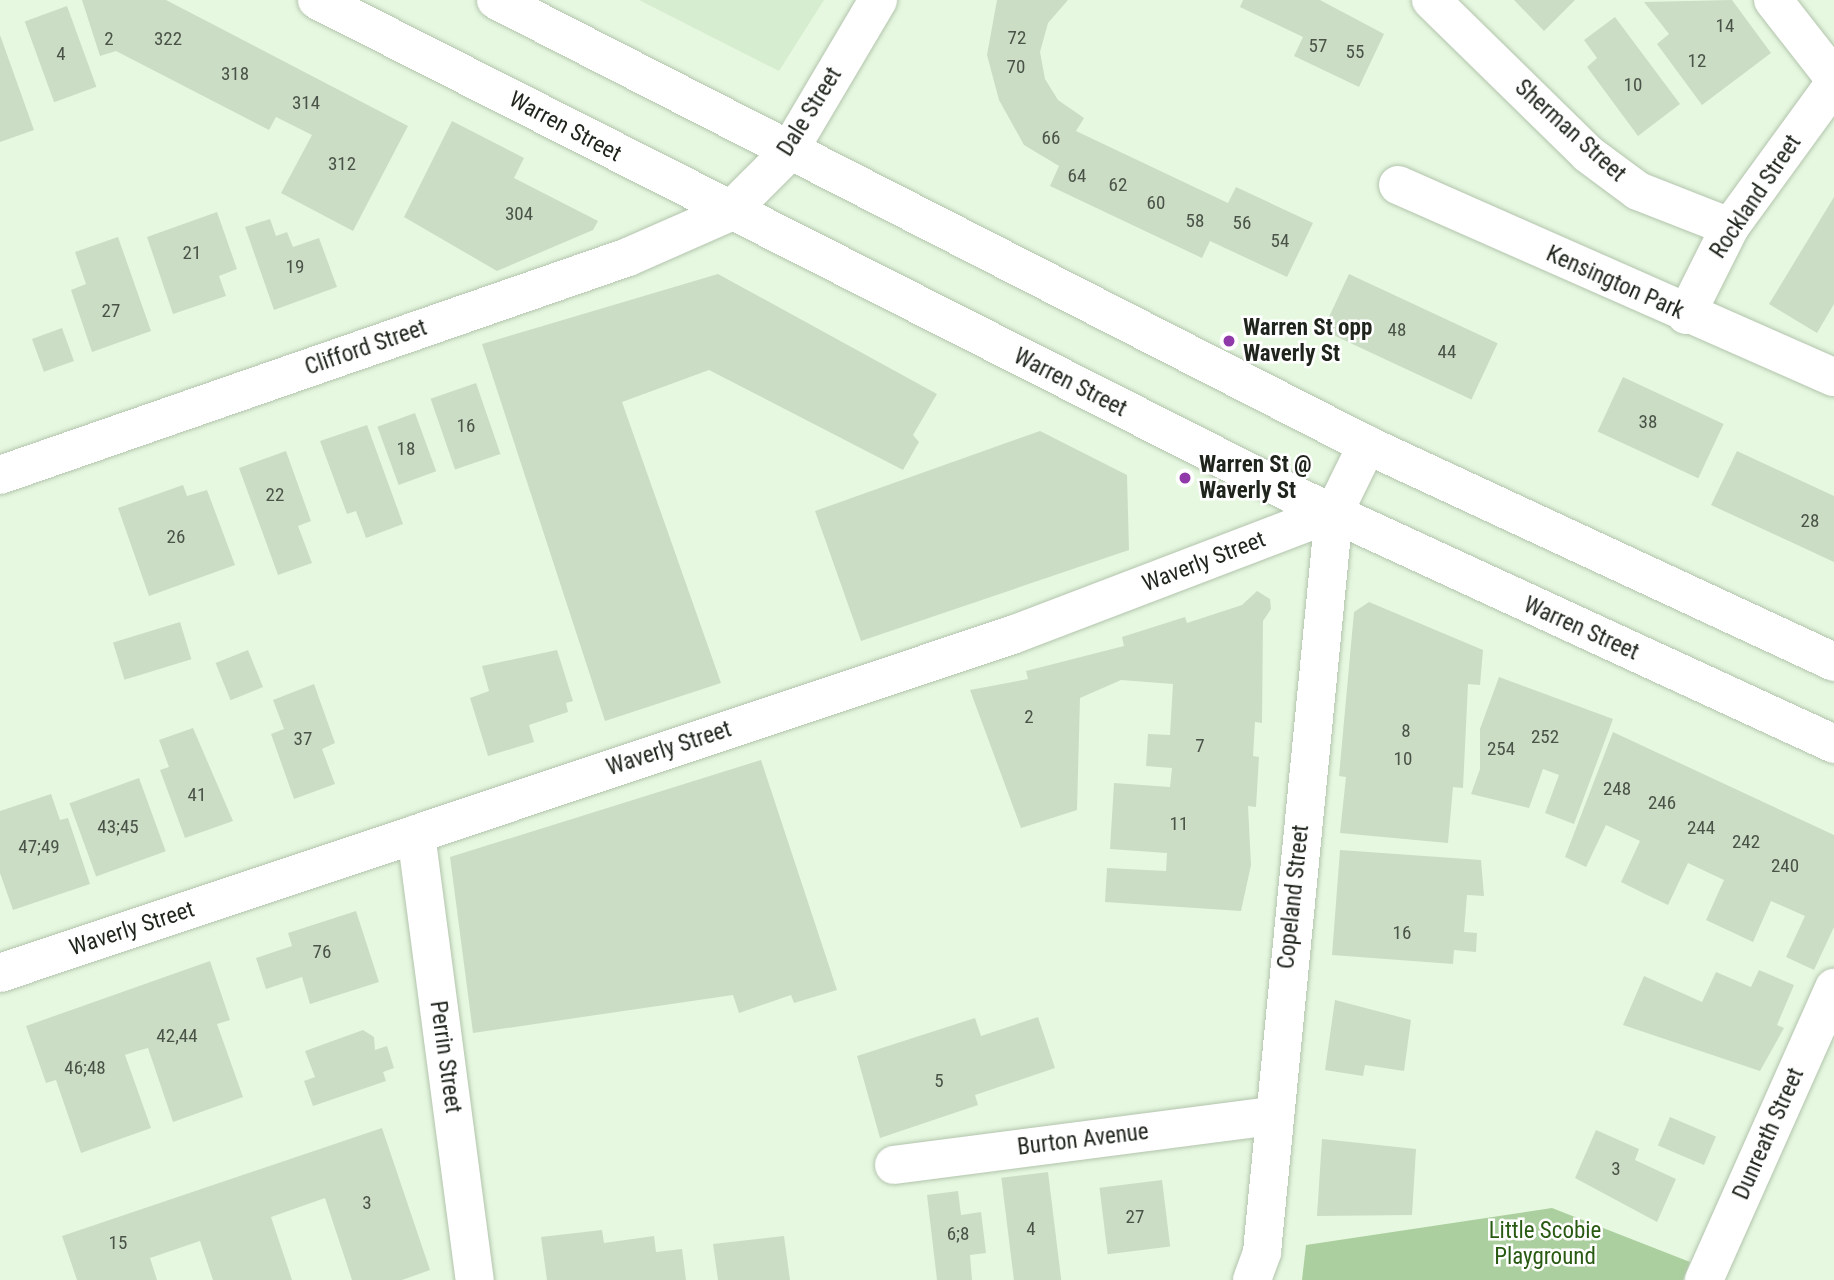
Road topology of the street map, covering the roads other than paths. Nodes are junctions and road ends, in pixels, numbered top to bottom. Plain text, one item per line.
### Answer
1 (317, 0) edge
2 (496, 0) edge
3 (878, 0) edge
4 (1431, 0) edge
5 (1773, 0) edge
6 (1834, 78) edge
7 (1834, 84) edge
8 (787, 154) junction
9 (1398, 185) dead end
10 (728, 213) junction
11 (1731, 227) junction
12 (1686, 315) junction
13 (1834, 377) edge
14 (1367, 445) junction
15 (0, 475) edge
16 (1334, 512) junction
17 (1834, 662) edge
18 (1834, 744) edge
19 (416, 834) junction
20 (0, 973) edge
21 (1834, 988) edge
22 (1273, 1116) junction
23 (894, 1165) dead end
24 (475, 1280) edge
25 (1252, 1280) edge
26 (1704, 1280) edge

1 - 10 street, Warren Street
2 - 8 street
3 - 8 street, Dale Street
4 - 11 street, Sherman Street
5 - 6 street
7 - 11 street, Rockland Street
8 - 10 street, Dale Street
8 - 14 street
9 - 12 street, Kensington Park
10 - 15 street, Clifford Street
10 - 16 street, Warren Street
11 - 12 street, Rockland Street
12 - 13 street, Kensington Park
14 - 16 street
14 - 17 street
16 - 18 street, Warren Street
16 - 19 street, Waverly Street
16 - 22 street, Copeland Street
19 - 20 street, Waverly Street
19 - 24 street, Perrin Street
21 - 26 street, Dunreath Street
22 - 23 street, Burton Avenue
22 - 25 street, Copeland Street

